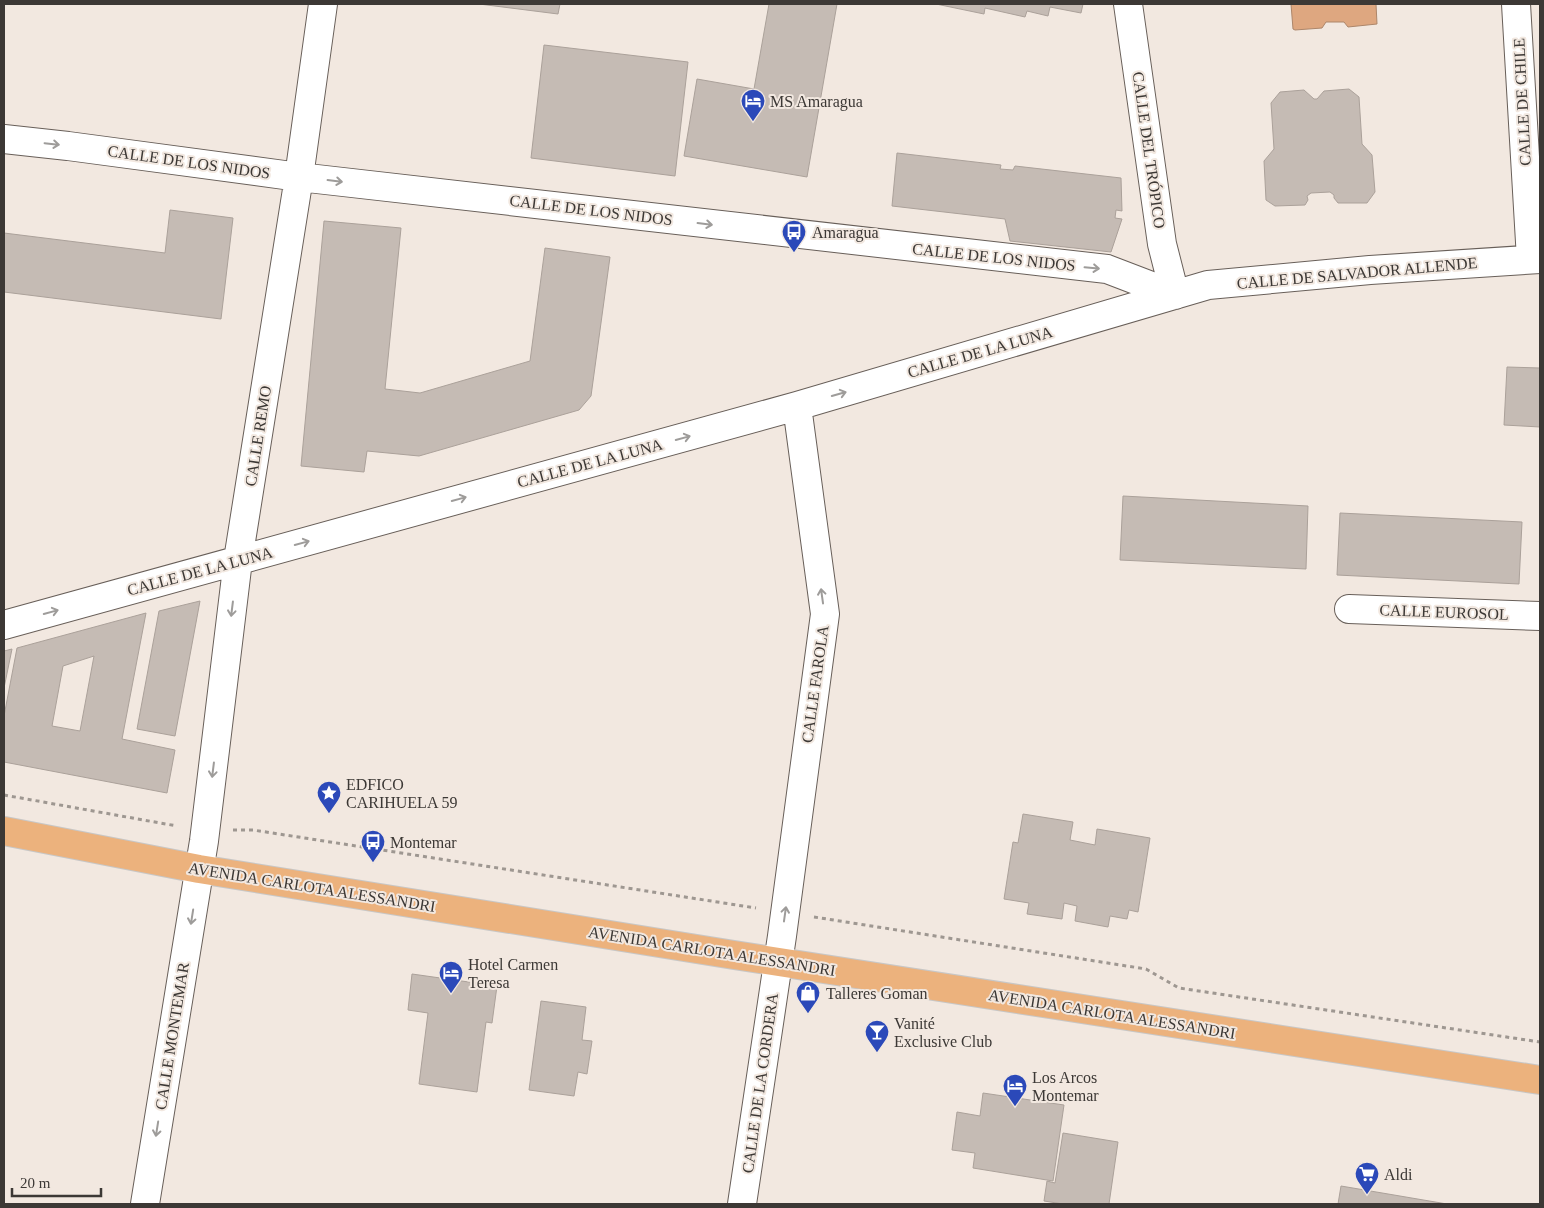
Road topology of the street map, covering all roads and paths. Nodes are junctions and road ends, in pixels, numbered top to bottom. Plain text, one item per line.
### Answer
1 (324, 4) edge
2 (1128, 4) edge
3 (1516, 4) edge
4 (4, 139) edge
5 (299, 177) junction
6 (1536, 259) edge
7 (1175, 295) junction
8 (797, 406) junction
9 (238, 560) junction
10 (1349, 609) dead end
11 (1540, 616) edge
12 (4, 625) edge
13 (4, 831) edge
14 (199, 869) junction
15 (778, 962) junction
16 (1540, 1080) edge
17 (145, 1204) edge
18 (742, 1204) edge

1 - 5 street, CALLE REMO
2 - 7 street, CALLE DEL TRÓPICO
3 - 6 street, CALLE DE CHILE
4 -> 5 street, CALLE DE LOS NIDOS
5 -> 7 street, CALLE DE LOS NIDOS
5 - 9 street, CALLE REMO
6 - 7 street, CALLE DE SALVADOR ALLENDE
8 -> 7 street, CALLE DE LA LUNA
9 -> 8 street, CALLE DE LA LUNA
15 -> 8 street, CALLE FAROLA
12 -> 9 street, CALLE DE LA LUNA
9 -> 14 street, CALLE REMO
10 - 11 street, CALLE EUROSOL
13 - 14 main road, AVENIDA CARLOTA ALESSANDRI
14 - 15 main road, AVENIDA CARLOTA ALESSANDRI
14 -> 17 street, CALLE MONTEMAR
15 - 16 main road, AVENIDA CARLOTA ALESSANDRI
15 - 18 street, CALLE DE LA CORDERA

